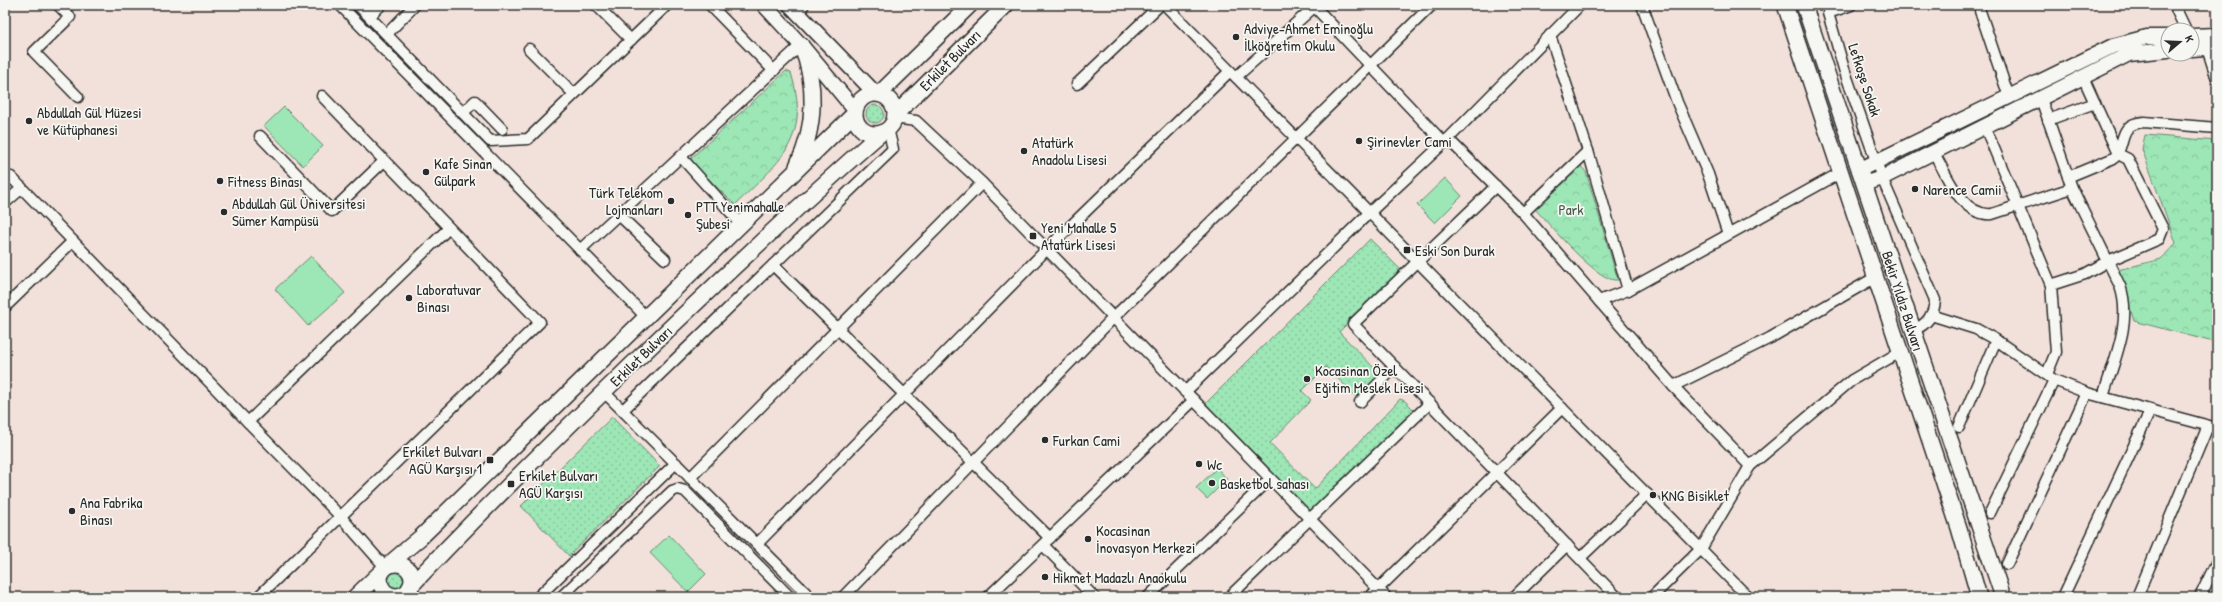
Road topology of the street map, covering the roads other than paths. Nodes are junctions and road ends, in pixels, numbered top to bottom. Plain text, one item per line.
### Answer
1 (58, 5) edge
2 (340, 5) edge
3 (358, 5) edge
4 (381, 5) edge
5 (415, 5) edge
6 (596, 5) edge
7 (667, 5) edge
8 (710, 5) edge
9 (764, 5) edge
10 (970, 5) edge
11 (1006, 5) edge
12 (1160, 5) edge
13 (1165, 5) edge
14 (1432, 5) edge
15 (1642, 5) edge
16 (1785, 5) edge
17 (1804, 5) edge
18 (1851, 5) edge
19 (2174, 5) edge
20 (1313, 6) edge
21 (1575, 6) edge
22 (797, 7) edge
23 (1980, 11) dead end
24 (370, 16) junction
25 (2182, 22) edge
26 (386, 34) junction
27 (1550, 35) junction
28 (2217, 35) edge
29 (2200, 36) edge
30 (2160, 37) edge
31 (631, 40) junction
32 (801, 45) junction
33 (2212, 48) edge
34 (529, 49) dead end
35 (2200, 49) edge
36 (2160, 51) edge
37 (1370, 65) junction
38 (774, 71) junction
39 (1233, 74) junction
40 (2084, 77) junction
41 (2217, 79) edge
42 (1077, 84) dead end
43 (574, 94) junction
44 (877, 94) junction
45 (322, 96) dead end
46 (78, 97) dead end
47 (2009, 97) junction
48 (2041, 99) junction
49 (2095, 103) junction
50 (855, 112) junction
51 (463, 113) junction
52 (2048, 120) junction
53 (889, 124) junction
54 (1985, 127) junction
55 (2217, 128) edge
56 (502, 129) dead end
57 (260, 136) dead end
58 (1296, 138) junction
59 (1446, 141) junction
60 (1588, 151) junction
61 (1933, 151) junction
62 (2118, 154) junction
63 (681, 157) junction
64 (384, 161) junction
65 (1876, 161) junction
66 (1840, 172) junction
67 (793, 175) junction
68 (1862, 177) junction
69 (2068, 177) junction
70 (1882, 178) junction
71 (5, 182) edge
72 (982, 183) junction
73 (1496, 186) junction
74 (22, 188) junction
75 (2072, 188) junction
76 (5, 203) edge
77 (2018, 206) junction
78 (1369, 213) junction
79 (1523, 214) junction
80 (619, 215) junction
81 (741, 224) junction
82 (449, 228) junction
83 (1728, 234) junction
84 (73, 241) junction
85 (580, 250) junction
86 (1046, 250) junction
87 (665, 259) dead end
88 (1418, 261) junction
89 (2108, 261) junction
90 (773, 265) junction
91 (1876, 278) junction
92 (2051, 285) junction
93 (1628, 290) junction
94 (1600, 301) junction
95 (5, 307) edge
96 (1931, 315) junction
97 (646, 317) junction
98 (1113, 318) junction
99 (838, 329) junction
100 (1912, 330) junction
101 (1996, 340) junction
102 (1900, 352) junction
103 (1396, 368) junction
104 (2051, 377) junction
105 (1673, 386) junction
106 (604, 392) junction
107 (1185, 392) junction
108 (2087, 393) junction
109 (904, 394) junction
110 (2103, 397) junction
111 (1194, 400) junction
112 (1360, 402) dead end
113 (1430, 403) junction
114 (1562, 408) junction
115 (2151, 409) junction
116 (623, 410) junction
117 (248, 422) junction
118 (1959, 427) dead end
119 (2212, 427) edge
120 (973, 462) junction
121 (676, 463) junction
122 (1750, 466) junction
123 (1497, 473) junction
124 (690, 478) junction
125 (1270, 479) junction
126 (1647, 494) junction
127 (1990, 512) dead end
128 (341, 517) junction
129 (1310, 519) junction
130 (1046, 541) junction
131 (757, 544) junction
132 (1567, 545) junction
133 (1701, 549) junction
134 (1580, 558) junction
135 (2217, 561) edge
136 (2007, 564) dead end
137 (385, 568) junction
138 (1378, 589) junction
139 (406, 594) edge
140 (258, 597) edge
141 (355, 597) edge
142 (538, 597) edge
143 (561, 597) edge
144 (790, 597) edge
145 (810, 597) edge
146 (843, 597) edge
147 (988, 597) edge
148 (1094, 597) edge
149 (1148, 597) edge
150 (1230, 597) edge
151 (1370, 597) edge
152 (1386, 597) edge
153 (1514, 597) edge
154 (1617, 597) edge
155 (1652, 597) edge
156 (1748, 597) edge
157 (1979, 597) edge
158 (2002, 597) edge
159 (2063, 597) edge
160 (2137, 597) edge
161 (2200, 597) edge

1 - 46 street
2 - 85 street
3 - 24 street
4 - 24 street
5 - 26 street
6 - 31 street
7 - 31 street
8 - 38 street
9 - 32 street
10 - 44 main road, Erkilet Bulvarı
11 - 53 main road, Erkilet Bulvarı
12 - 42 street
13 - 39 street
14 - 37 street
15 - 83 street
16 - 66 main road, Bekir Yıldız Bulvarı
17 - 68 main road, Bekir Yıldız Bulvarı
18 - 65 street, Lefkoşe Sokak
19 - 25 street
20 - 37 street
20 - 39 street
21 - 27 street
22 - 44 street
23 - 47 street
24 - 26 street
26 - 51 street
27 - 59 street
27 - 60 street
28 - 29 street
30 - 47 street
31 - 43 street
32 - 38 street
32 - 50 street
32 - 67 main road
33 - 35 street
33 - 41 street
34 - 43 street
36 - 40 street
37 - 58 street
37 - 59 street
38 - 63 street
39 - 58 street
39 - 86 street
40 - 48 street
40 - 49 street
43 - 51 street
44 - 50 main road
44 - 53 main road
45 - 64 street
47 - 65 street
48 - 52 street
48 - 54 street
49 - 52 street
49 - 62 street
50 - 53 main road
50 - 67 main road, Erkilet Bulvarı
51 - 56 street
52 - 69 street
53 - 72 street
53 - 90 street
53 - 106 main road, Erkilet Bulvarı
54 - 61 street
54 - 77 street
55 - 62 street
57 - 64 street
58 - 78 street
58 - 98 street
59 - 73 street
59 - 78 street
60 - 79 street
60 - 93 street
61 - 70 street
61 - 77 street
62 - 69 street
62 - 89 street
63 - 80 street
63 - 81 street
64 - 82 street
65 - 68 street
65 - 70 street, Lefkoşe Sokak
66 - 83 street
66 - 91 main road, Bekir Yıldız Bulvarı
67 - 81 main road, Erkilet Bulvarı
68 - 70 street
68 - 100 main road, Bekir Yıldız Bulvarı
69 - 75 street
70 - 96 street, Lefkoşe Sokak
71 - 74 street
72 - 86 street
72 - 99 street
73 - 79 street
73 - 88 street
74 - 76 street
74 - 84 street
75 - 77 street
75 - 89 street
77 - 92 street
78 - 88 street
78 - 107 street
79 - 94 street
80 - 85 street
80 - 87 street
81 - 97 main road, Erkilet Bulvarı
82 - 117 street
82 - 128 street
83 - 93 street
84 - 95 street
84 - 117 street
85 - 97 street
86 - 98 street
86 - 109 street
88 - 103 street
88 - 114 street
89 - 92 street
89 - 110 street
90 - 99 street
90 - 116 street
91 - 102 main road, Bekir Yıldız Bulvarı
91 - 105 street
92 - 104 street
93 - 94 street
94 - 105 street
96 - 100 street
96 - 101 street
97 - 137 main road, Erkilet Bulvarı
98 - 107 street
98 - 120 street
99 - 109 street
99 - 124 street
100 - 158 main road, Bekir Yıldız Bulvarı
101 - 104 street
101 - 118 street
102 - 122 street
102 - 157 main road, Bekir Yıldız Bulvarı
103 - 112 street
103 - 113 street
104 - 108 street
104 - 127 street
105 - 122 street
106 - 116 street
106 - 139 main road, Erkilet Bulvarı
107 - 111 street
108 - 110 street
108 - 136 street
109 - 120 street
109 - 131 street
110 - 115 street
111 - 125 street
111 - 130 street
113 - 123 street
113 - 129 street
114 - 123 street
114 - 126 street
115 - 119 street
115 - 159 street
116 - 121 street
117 - 128 street
119 - 160 street
120 - 130 street
120 - 146 street
121 - 124 street
121 - 142 street
122 - 133 street
123 - 132 street
123 - 138 street
124 - 131 street
125 - 129 street
125 - 149 street
126 - 133 street
126 - 134 street
128 - 137 street
128 - 140 street
129 - 138 street
129 - 150 street
130 - 147 street
130 - 148 street
131 - 145 street
132 - 134 street
132 - 153 street
133 - 155 street
133 - 156 street
134 - 154 street
135 - 161 street
137 - 139 main road
137 - 139 main road
137 - 141 main road, Erkilet Bulvarı
138 - 151 street
138 - 152 street
143 - 144 street

